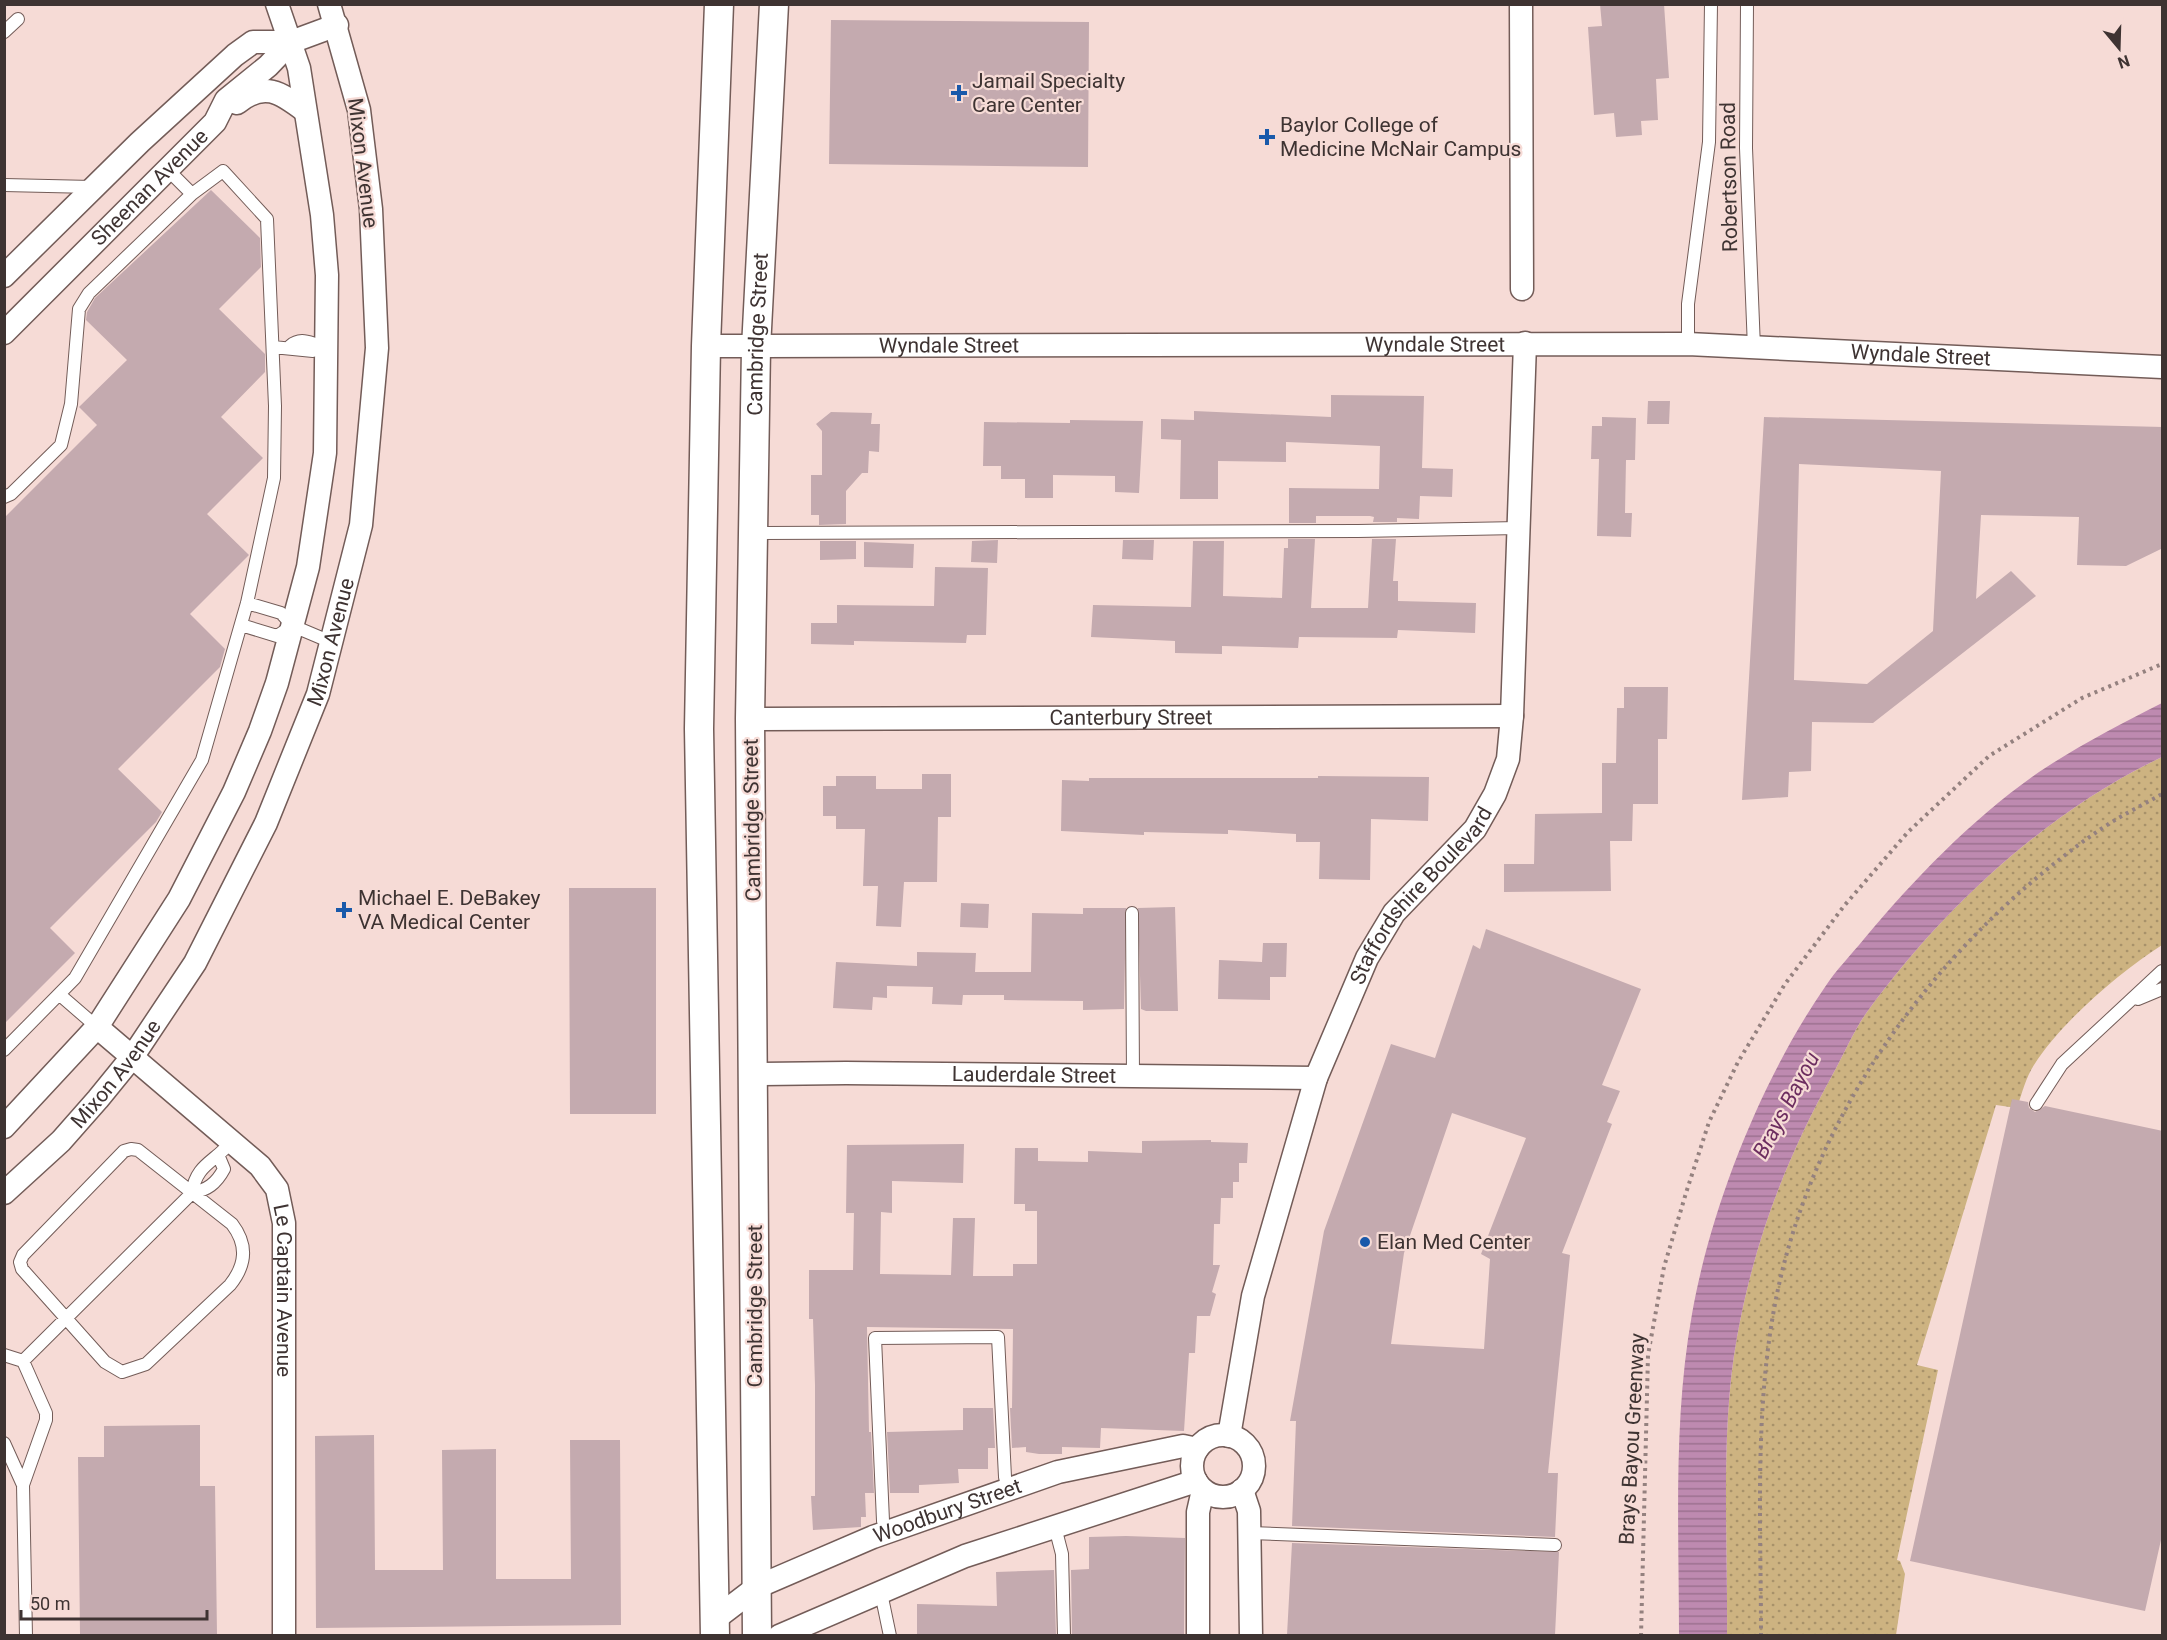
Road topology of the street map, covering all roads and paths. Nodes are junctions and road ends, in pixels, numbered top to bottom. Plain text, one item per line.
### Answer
1 (277, 4) edge
2 (719, 4) edge
3 (774, 4) edge
4 (1521, 4) edge
5 (1711, 4) edge
6 (1747, 4) edge
7 (333, 15) edge
8 (18, 19) dead end
9 (4, 32) edge
10 (291, 42) junction
11 (305, 111) junction
12 (215, 122) junction
13 (167, 169) junction
14 (4, 185) edge
15 (94, 188) junction
16 (192, 194) junction
17 (4, 276) edge
18 (1522, 289) dead end
19 (4, 333) edge
20 (1525, 343) junction
21 (1688, 344) junction
22 (324, 346) junction
23 (706, 346) junction
24 (273, 347) junction
25 (756, 348) junction
26 (1754, 348) junction
27 (2163, 368) edge
28 (4, 497) edge
29 (1519, 528) junction
30 (753, 533) junction
31 (247, 603) junction
32 (241, 625) junction
33 (293, 626) junction
34 (331, 642) junction
35 (2163, 664) edge
36 (1512, 716) junction
37 (750, 719) junction
38 (2163, 794) edge
39 (1132, 912) dead end
40 (2163, 971) edge
41 (2163, 989) edge
42 (60, 995) junction
43 (2132, 1002) junction
44 (97, 1027) junction
45 (4, 1050) edge
46 (133, 1056) junction
47 (754, 1074) junction
48 (1133, 1076) junction
49 (1316, 1078) junction
50 (2036, 1104) dead end
51 (4, 1127) edge
52 (225, 1149) junction
53 (4, 1193) edge
54 (192, 1193) junction
55 (67, 1320) junction
56 (4, 1355) edge
57 (23, 1361) junction
58 (1229, 1436) junction
59 (4, 1443) edge
60 (1197, 1449) junction
61 (23, 1485) junction
62 (1200, 1486) junction
63 (1008, 1490) junction
64 (1242, 1490) junction
65 (886, 1527) junction
66 (1055, 1527) junction
67 (1250, 1533) junction
68 (1555, 1545) dead end
69 (757, 1587) junction
70 (881, 1593) junction
71 (715, 1627) edge
72 (26, 1635) edge
73 (284, 1635) edge
74 (757, 1635) edge
75 (778, 1635) edge
76 (890, 1635) edge
77 (1064, 1635) edge
78 (1198, 1635) edge
79 (1251, 1635) edge
80 (1641, 1635) edge
81 (1761, 1635) edge

1 - 10 street, Mixon Avenue
2 - 23 street, Cambridge Street
3 - 25 street, Cambridge Street
4 - 18 street
5 - 21 lane, Robertson Road
6 - 26 lane, Robertson Road
7 - 10 street, Sheenan Avenue
7 - 34 street, Mixon Avenue
8 - 9 lane
10 - 11 street, Mixon Avenue
10 - 12 street, Sheenan Avenue
10 - 15 street, Sheenan Avenue
11 - 12 street
11 - 22 street, Mixon Avenue
12 - 13 street, Sheenan Avenue
13 - 16 lane
13 - 19 street, Sheenan Avenue
14 - 15 lane
15 - 17 street, Sheenan Avenue
16 - 24 lane
16 - 28 lane
20 - 21 street, Wyndale Street
20 - 25 street, Wyndale Street
20 - 29 street, Staffordshire Boulevard
21 - 26 street, Wyndale Street
22 - 24 lane
22 - 33 street, Mixon Avenue
23 - 25 street, Wyndale Street
23 - 71 street, Cambridge Street
24 - 31 lane
25 - 30 street, Cambridge Street
26 - 27 street, Wyndale Street
29 - 30 lane
29 - 36 street, Staffordshire Boulevard
30 - 37 street, Cambridge Street
31 - 32 lane
31 - 33 lane
32 - 33 lane
32 - 42 lane
33 - 34 lane
33 - 44 street, Mixon Avenue
34 - 46 street, Mixon Avenue
35 - 80 path, Brays Bayou Greenway
36 - 37 street, Canterbury Street
36 - 49 street, Staffordshire Boulevard
37 - 47 street, Cambridge Street
38 - 81 path
39 - 48 lane
40 - 43 lane
41 - 43 lane
42 - 44 lane
42 - 45 lane
43 - 50 lane
44 - 46 street, Le Captain Avenue
44 - 51 street, Mixon Avenue
46 - 52 street, Le Captain Avenue
46 - 53 street, Mixon Avenue
47 - 48 street, Lauderdale Street
47 - 69 street, Cambridge Street
48 - 49 street, Lauderdale Street
49 - 58 street, Staffordshire Boulevard
52 - 54 lane
52 - 54 lane
52 - 73 street, Le Captain Avenue
54 - 55 lane
54 - 55 lane
54 - 55 lane
55 - 57 lane
56 - 57 lane
57 - 61 lane
58 - 60 street
58 - 64 street
59 - 61 lane
60 - 62 street
60 - 63 street, Woodbury Street
61 - 72 lane
62 - 64 street
62 - 66 street
62 - 78 street
63 - 65 street, Woodbury Street
63 - 65 lane
64 - 67 street
65 - 69 street, Woodbury Street
66 - 70 street
66 - 77 lane
67 - 68 lane
67 - 79 street
69 - 71 street, Woodbury Street
69 - 74 street, Cambridge Street
70 - 75 street
70 - 76 lane

